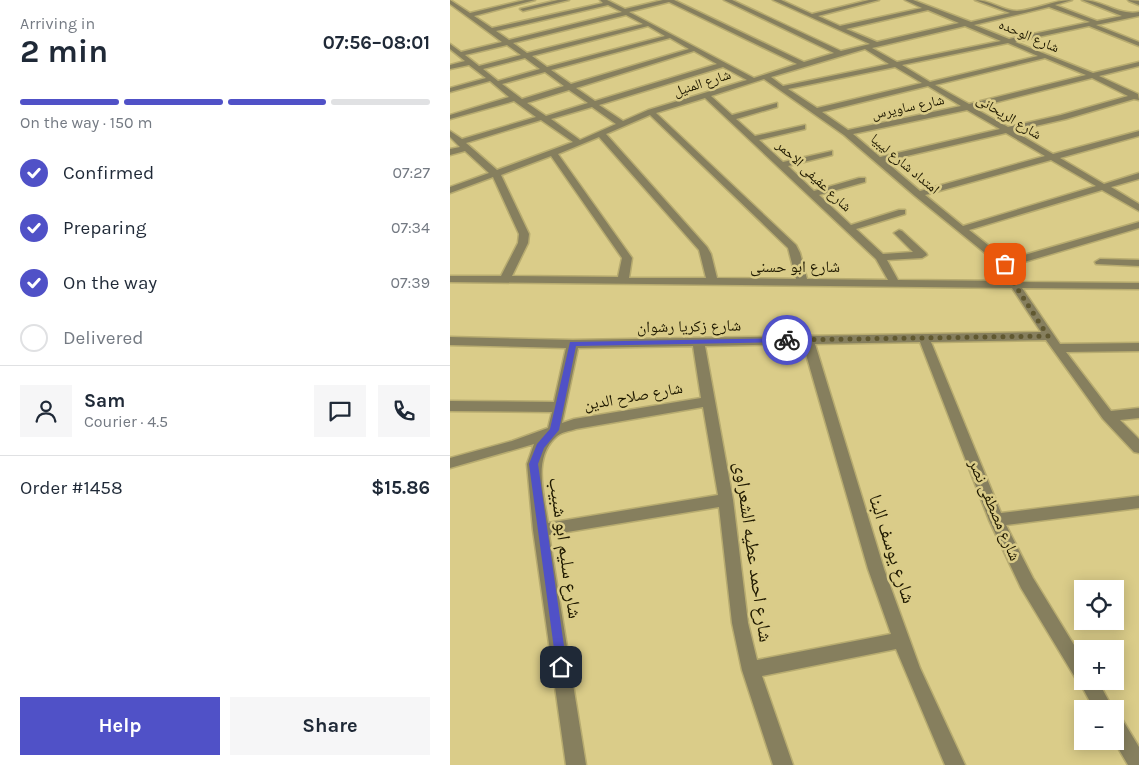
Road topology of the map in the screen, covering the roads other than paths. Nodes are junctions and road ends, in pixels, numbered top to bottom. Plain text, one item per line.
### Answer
1 (532, 0) edge
2 (566, 0) edge
3 (670, 0) edge
4 (727, 0) edge
5 (794, 0) edge
6 (876, 0) edge
7 (911, 0) edge
8 (983, 0) edge
9 (1041, 0) edge
10 (1069, 0) edge
11 (1085, 0) edge
12 (1131, 0) edge
13 (450, 1) edge
14 (779, 1) edge
15 (606, 2) edge
16 (1139, 3) edge
17 (1052, 4) junction
18 (930, 8) junction
19 (516, 11) dead end
20 (626, 12) junction
21 (1016, 13) junction
22 (469, 14) junction
23 (1139, 14) edge
24 (811, 16) junction
25 (1126, 16) junction
26 (1139, 22) edge
27 (648, 24) junction
28 (970, 24) junction
29 (1094, 24) junction
30 (840, 28) junction
31 (491, 30) junction
32 (671, 36) junction
33 (508, 42) junction
34 (1012, 42) junction
35 (876, 44) junction
36 (1139, 44) edge
37 (866, 47) junction
38 (451, 48) edge
39 (695, 49) junction
40 (840, 53) junction
41 (460, 54) junction
42 (526, 55) junction
43 (1046, 56) junction
44 (470, 62) junction
45 (724, 64) junction
46 (802, 64) junction
47 (1139, 64) edge
48 (897, 65) junction
49 (450, 68) edge
50 (478, 68) junction
51 (546, 70) junction
52 (1091, 75) junction
53 (765, 76) junction
54 (753, 80) junction
55 (494, 81) junction
56 (929, 84) junction
57 (570, 86) junction
58 (782, 88) junction
59 (450, 90) edge
60 (706, 95) junction
61 (1137, 97) edge
62 (518, 100) junction
63 (593, 103) junction
64 (774, 105) dead end
65 (968, 107) junction
66 (815, 111) junction
67 (651, 112) junction
68 (450, 117) edge
69 (544, 118) junction
70 (730, 118) junction
71 (623, 124) junction
72 (802, 127) dead end
73 (1008, 130) junction
74 (450, 132) edge
75 (847, 133) junction
76 (1139, 133) edge
77 (601, 134) junction
78 (754, 139) junction
79 (578, 143) junction
80 (463, 145) junction
81 (450, 152) edge
82 (553, 153) junction
83 (829, 153) dead end
84 (1053, 157) junction
85 (880, 160) junction
86 (782, 165) junction
87 (496, 174) junction
88 (1139, 176) edge
89 (862, 180) dead end
90 (1103, 187) junction
91 (450, 190) edge
92 (814, 194) junction
93 (918, 194) junction
94 (1139, 208) edge
95 (902, 212) dead end
96 (1139, 225) edge
97 (850, 228) junction
98 (962, 229) junction
99 (899, 233) dead end
100 (880, 257) junction
101 (1100, 262) dead end
102 (1139, 262) edge
103 (1005, 264) junction
104 (450, 278) edge
105 (505, 279) junction
106 (623, 281) junction
107 (712, 282) junction
108 (802, 282) junction
109 (895, 284) junction
110 (1015, 285) junction
111 (1139, 286) edge
112 (1048, 336) junction
113 (924, 338) junction
114 (808, 340) junction
115 (450, 341) edge
116 (698, 342) junction
117 (573, 344) junction
118 (1139, 347) edge
119 (1057, 348) junction
120 (708, 401) junction
121 (450, 406) edge
122 (558, 407) junction
123 (1139, 413) edge
124 (1108, 416) junction
125 (554, 430) junction
126 (1139, 448) edge
127 (450, 463) edge
128 (726, 500) junction
129 (1139, 502) edge
130 (996, 520) junction
131 (541, 530) junction
132 (902, 640) junction
133 (1074, 660) edge
134 (752, 670) junction
135 (1124, 741) edge
136 (576, 765) edge
137 (783, 765) edge
138 (955, 765) edge
139 (1139, 765) edge

1 - 22 street
2 - 19 street
3 - 20 street
3 - 46 street
4 - 40 street
5 - 14 street
6 - 24 street
7 - 18 street, شارع الوحده
8 - 21 street
9 - 17 street
10 - 17 street, شارع المنيل
11 - 25 street
12 - 16 street
13 - 22 street
14 - 24 street
15 - 20 street
15 - 31 street
17 - 21 street, شارع المنيل
17 - 29 street
18 - 28 street, شارع الوحده
18 - 30 street
20 - 27 street
20 - 33 street
21 - 28 street, شارع المنيل
22 - 31 street
23 - 25 street
24 - 30 street
25 - 26 street
25 - 29 street
27 - 32 street
27 - 42 street
28 - 34 street, شارع الوحده
28 - 35 street, شارع المنيل
29 - 34 street
29 - 36 street
30 - 35 street
31 - 33 street
32 - 39 street
32 - 51 street
33 - 41 street
33 - 42 street
34 - 43 street, شارع الوحده
34 - 48 street
35 - 37 street, شارع المنيل
37 - 40 street, شارع المنيل
37 - 48 street, شارع الريحانى
38 - 41 street
39 - 45 street
39 - 57 street
40 - 46 street, شارع المنيل
41 - 44 street
42 - 50 street
42 - 51 street
43 - 52 street, شارع الوحده
43 - 56 street
44 - 49 street
44 - 50 street
45 - 54 street
45 - 63 street
46 - 53 street, شارع المنيل
47 - 52 street, شارع ساويرس
48 - 56 street, شارع الريحانى
48 - 58 street
50 - 55 street
51 - 55 street
51 - 57 street
52 - 61 street, شارع الوحده
52 - 65 street, شارع ساويرس
53 - 54 street, شارع المنيل
53 - 58 street, امتداد شارع ليبيا
54 - 60 street, شارع المنيل
55 - 59 street
55 - 62 street
56 - 65 street, شارع الريحانى
56 - 66 street
57 - 62 street
57 - 63 street
58 - 66 street, امتداد شارع ليبيا
60 - 67 street, شارع المنيل
60 - 70 street, شارع عفيفى الاحمر
61 - 73 street
62 - 68 street
62 - 69 street
63 - 69 street
63 - 71 street
64 - 70 street
65 - 73 street, شارع الريحانى
65 - 75 street, شارع ساويرس
66 - 75 street, امتداد شارع ليبيا
67 - 71 street, شارع المنيل
67 - 108 street
69 - 79 street
69 - 80 street
70 - 78 street, شارع عفيفى الاحمر
71 - 77 street, شارع المنيل
72 - 78 street
73 - 84 street, شارع الريحانى
73 - 85 street
74 - 80 street
75 - 85 street, امتداد شارع ليبيا
76 - 84 street
77 - 79 street, شارع المنيل
77 - 107 street
78 - 86 street, شارع عفيفى الاحمر
79 - 82 street, شارع المنيل
80 - 81 street
80 - 87 street
82 - 87 street, شارع المنيل
82 - 106 street
83 - 86 street
84 - 90 street, شارع الريحانى
84 - 93 street
85 - 93 street, امتداد شارع ليبيا
86 - 92 street, شارع عفيفى الاحمر
87 - 91 street, شارع المنيل
87 - 105 street
88 - 90 street
89 - 92 street
90 - 94 street, شارع الريحانى
90 - 98 street
92 - 97 street, شارع عفيفى الاحمر
93 - 98 street, امتداد شارع ليبيا
95 - 97 street
96 - 103 street
97 - 100 street, شارع عفيفى الاحمر
98 - 103 street, امتداد شارع ليبيا
99 - 100 street
100 - 109 street, شارع عفيفى الاحمر
101 - 102 street
103 - 110 street, امتداد شارع ليبيا
104 - 105 street, شارع ابو حسنى
105 - 106 street, شارع ابو حسنى
106 - 107 street, شارع ابو حسنى
107 - 108 street, شارع ابو حسنى
108 - 109 street, شارع ابو حسنى
109 - 110 street, شارع ابو حسنى
110 - 111 street, شارع ابو حسنى
110 - 112 street, امتداد شارع ليبيا
112 - 113 street, شارع زكريا رشوان
112 - 119 street, امتداد شارع ليبيا
113 - 114 street, شارع زكريا رشوان
113 - 130 street, شارع مصطفى نصر
114 - 116 street, شارع زكريا رشوان
114 - 132 street, شارع يوسف البنا
115 - 117 street, شارع زكريا رشوان
116 - 117 street, شارع زكريا رشوان
116 - 120 street, شارع احمد عطيه الشعراوى
117 - 122 street, شارع سليم ابو شبيب
118 - 119 street
119 - 124 street, امتداد شارع ليبيا
120 - 125 street, شارع صلاح الدين
120 - 128 street, شارع احمد عطيه الشعراوى
121 - 122 street
122 - 125 street, شارع سليم ابو شبيب
123 - 124 street
124 - 126 street, امتداد شارع ليبيا
125 - 127 street, شارع صلاح الدين
125 - 131 street, شارع سليم ابو شبيب
128 - 131 street
128 - 134 street, شارع احمد عطيه الشعراوى
129 - 130 street
130 - 133 street, شارع مصطفى نصر
131 - 136 street, شارع سليم ابو شبيب
132 - 134 street
132 - 138 street, شارع يوسف البنا
134 - 137 street, شارع احمد عطيه الشعراوى
135 - 139 street

